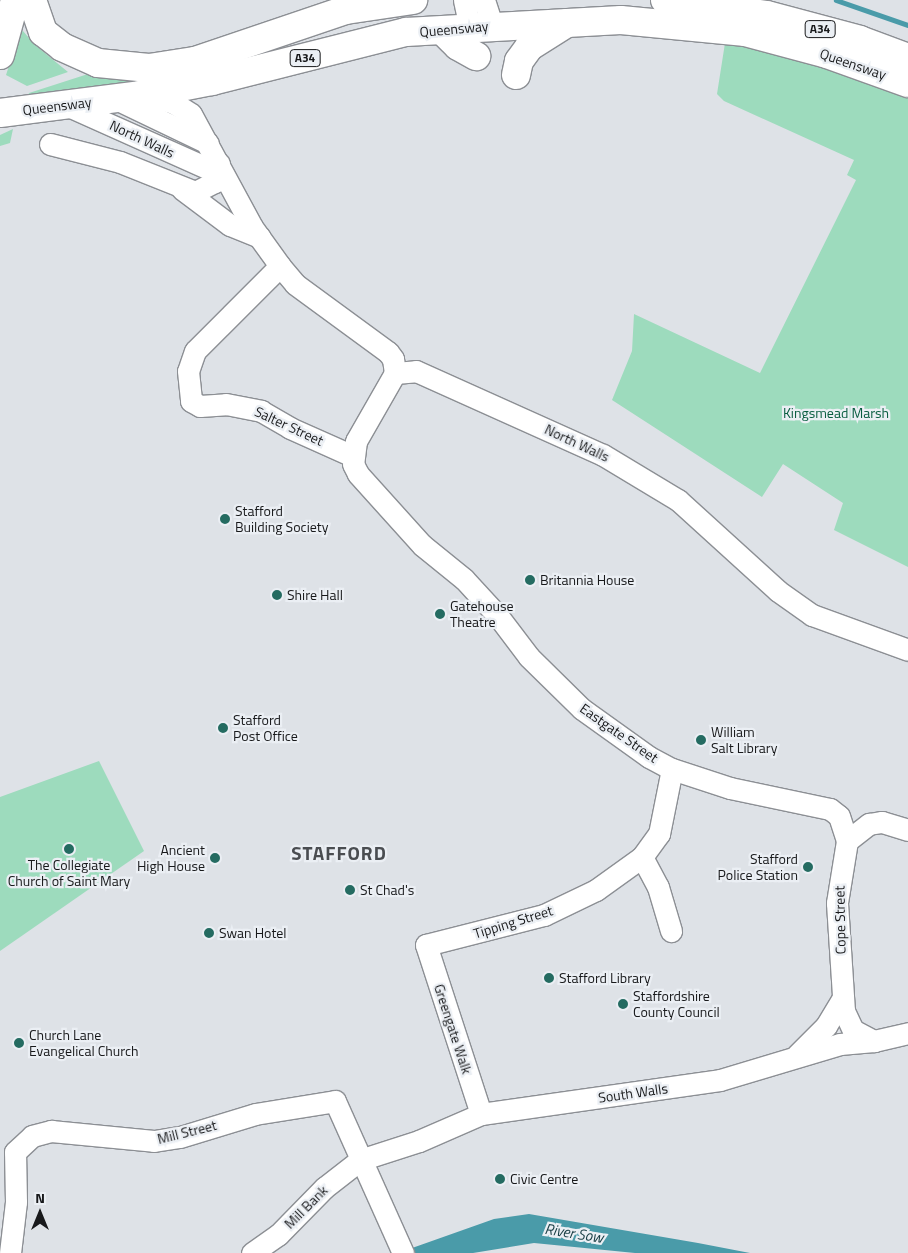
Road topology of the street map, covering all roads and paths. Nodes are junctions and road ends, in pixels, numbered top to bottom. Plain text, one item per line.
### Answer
1 (15, 0) edge
2 (32, 0) edge
3 (413, 0) edge
4 (464, 0) edge
5 (665, 0) edge
6 (380, 2) edge
7 (482, 18) edge
8 (728, 18) junction
9 (568, 22) junction
10 (442, 30) junction
11 (0, 56) edge
12 (476, 56) dead end
13 (908, 58) edge
14 (516, 75) dead end
15 (908, 83) edge
16 (127, 97) junction
17 (66, 105) junction
18 (0, 113) edge
19 (50, 144) dead end
20 (219, 166) junction
21 (180, 187) junction
22 (260, 237) junction
23 (280, 266) junction
24 (395, 373) junction
25 (353, 456) junction
26 (908, 650) edge
27 (672, 769) junction
28 (908, 830) edge
29 (847, 841) junction
30 (642, 857) junction
31 (672, 932) dead end
32 (426, 945) joint
33 (842, 999) junction
34 (908, 1033) edge
35 (874, 1041) junction
36 (791, 1060) junction
37 (481, 1114) junction
38 (7, 1148) edge
39 (360, 1160) junction
40 (403, 1251) edge
41 (10, 1253) edge
42 (252, 1253) edge

1 - 11 highway
2 - 6 highway, A34
3 - 6 highway, A34
4 - 7 street
5 - 8 highway, Queensway / A34
7 - 9 highway, Queensway / A34
7 - 10 highway, Queensway / A34
8 - 9 highway, Queensway / A34
8 - 13 highway, Queensway / A34
8 - 15 highway, Queensway / A34
9 - 14 highway
10 - 12 highway
10 - 16 highway, Queensway / A34
16 - 17 highway, Queensway / A34
16 - 20 street
17 - 18 highway, Queensway / A34
17 - 20 street, North Walls
19 - 21 street, North Walls
20 - 21 street, North Walls
20 - 22 street
21 - 22 street, North Walls
22 - 23 street
23 - 24 street
23 - 25 street, Salter Street
24 - 25 street
24 - 26 street, North Walls
25 - 27 street, Eastgate Street
27 - 29 street, Eastgate Street
27 - 30 street, Tipping Street
28 - 29 street
29 - 33 street, Cope Street
30 - 31 street
30 - 32 street, Tipping Street
32 - 37 street, Greengate Walk
33 - 35 street, Cope Street
33 - 36 street
34 - 35 street, South Walls
35 - 36 street, South Walls
36 - 37 street, South Walls
37 - 39 street, South Walls
38 - 39 street, Mill Street
38 - 41 street
39 - 40 street
39 - 42 street, Mill Bank

